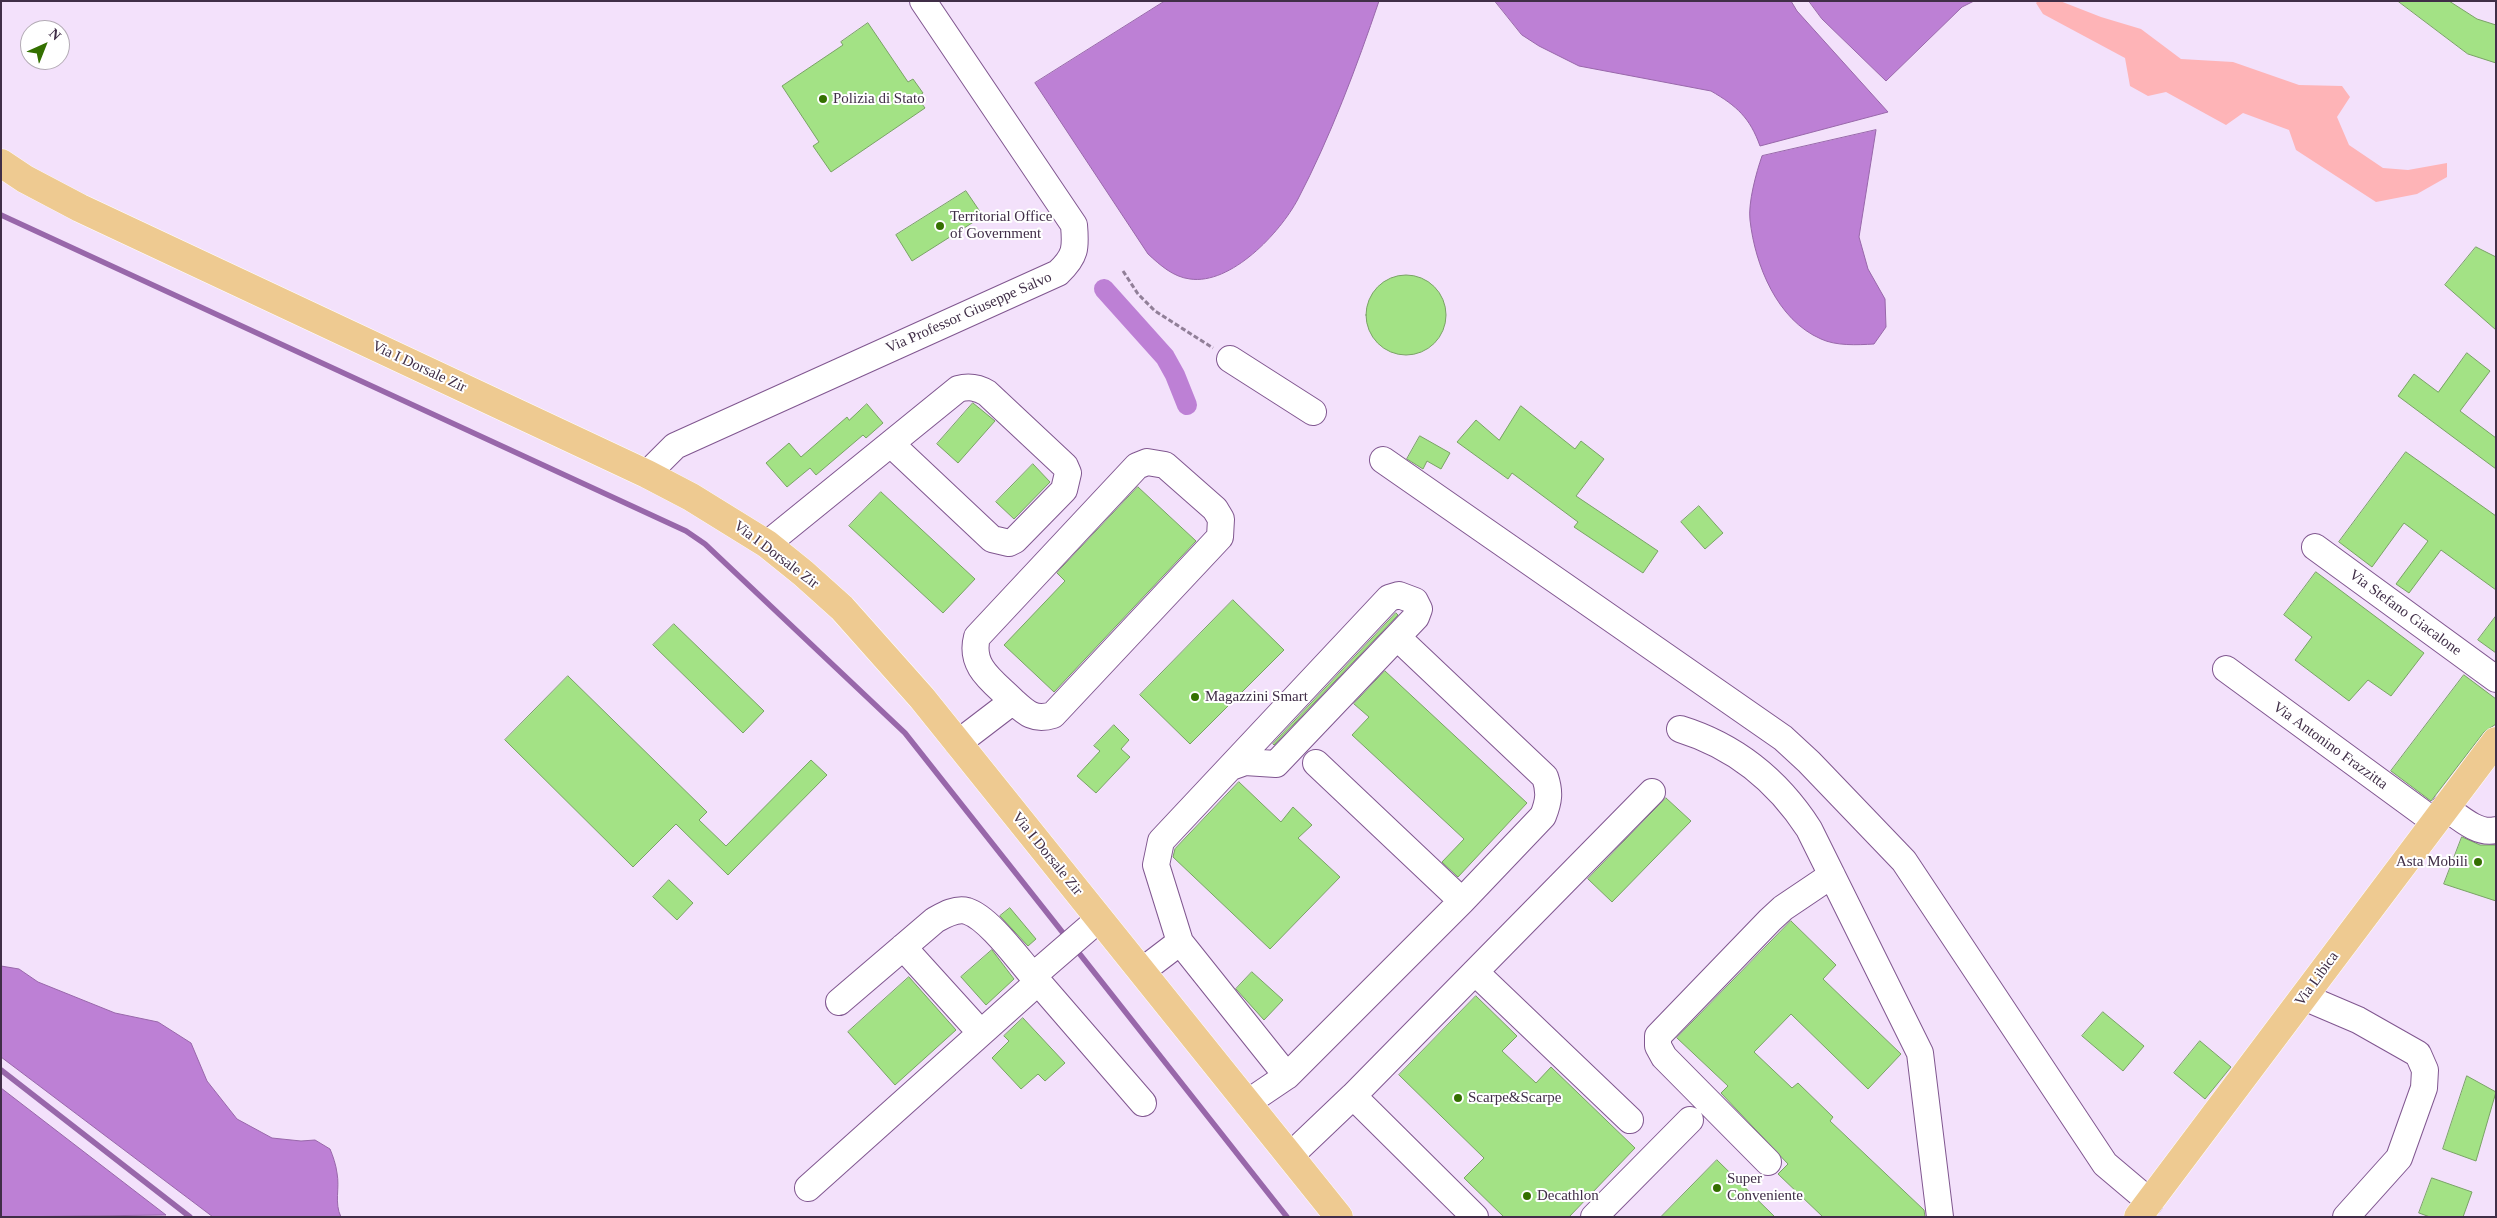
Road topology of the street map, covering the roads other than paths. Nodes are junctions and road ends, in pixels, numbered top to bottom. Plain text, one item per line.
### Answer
1 (923, 1) edge
2 (1, 163) edge
3 (1230, 359) road end
4 (1313, 412) dead end
5 (891, 444) junction
6 (1383, 460) dead end
7 (647, 474) junction
8 (767, 544) junction
9 (2315, 547) dead end
10 (1397, 637) junction
11 (2226, 670) dead end
12 (2496, 679) edge
13 (1012, 701) junction
14 (1680, 729) dead end
15 (2496, 742) edge
16 (958, 743) junction
17 (1316, 763) dead end
18 (1231, 766) junction
19 (1652, 792) dead end
20 (2440, 814) junction
21 (2496, 830) edge
22 (1832, 875) junction
23 (1462, 901) junction
24 (1099, 918) junction
25 (1180, 942) junction
26 (903, 948) junction
27 (1142, 971) junction
28 (1475, 972) junction
29 (1036, 979) junction
30 (2304, 997) junction
31 (839, 1002) dead end
32 (981, 1033) junction
33 (1287, 1076) junction
34 (1353, 1096) junction
35 (1143, 1103) dead end
36 (1247, 1103) junction
37 (1630, 1120) dead end
38 (1690, 1120) dead end
39 (1290, 1156) junction
40 (1768, 1162) dead end
41 (808, 1188) dead end
42 (2144, 1209) edge
43 (1339, 1217) edge
44 (1475, 1217) edge
45 (1594, 1217) edge
46 (1940, 1217) edge
47 (2346, 1217) edge

1 - 7 street, Via Professor Giuseppe Salvo
2 - 7 main road, Via I Dorsale Zir
3 - 4 street
5 - 5 street
5 - 8 street
6 - 42 street
7 - 8 main road, Via I Dorsale Zir
8 - 16 main road, Via I Dorsale Zir
9 - 12 street, Via Stefano Giacalone
10 - 18 street
10 - 18 street
10 - 23 street
11 - 20 street, Via Antonino Frazzitta
13 - 13 street
13 - 16 street
14 - 22 street
15 - 20 main road, Via Libica
16 - 24 main road, Via I Dorsale Zir
17 - 23 street
18 - 25 street
19 - 28 street
20 - 21 street, Via Antonino Frazzitta
20 - 30 main road, Via Libica
22 - 40 street
22 - 46 street
23 - 33 street
24 - 27 main road, Via I Dorsale Zir
24 - 29 street
25 - 27 street
25 - 33 street
26 - 29 street
26 - 31 street
26 - 32 street
27 - 36 main road, Via I Dorsale Zir
28 - 34 street
28 - 37 street
29 - 32 street
29 - 35 street
30 - 42 main road, Via Libica
30 - 47 street
32 - 41 street
33 - 36 street
34 - 39 street
34 - 44 street
36 - 39 main road, Via I Dorsale Zir
38 - 45 street
39 - 43 main road, Via I Dorsale Zir

